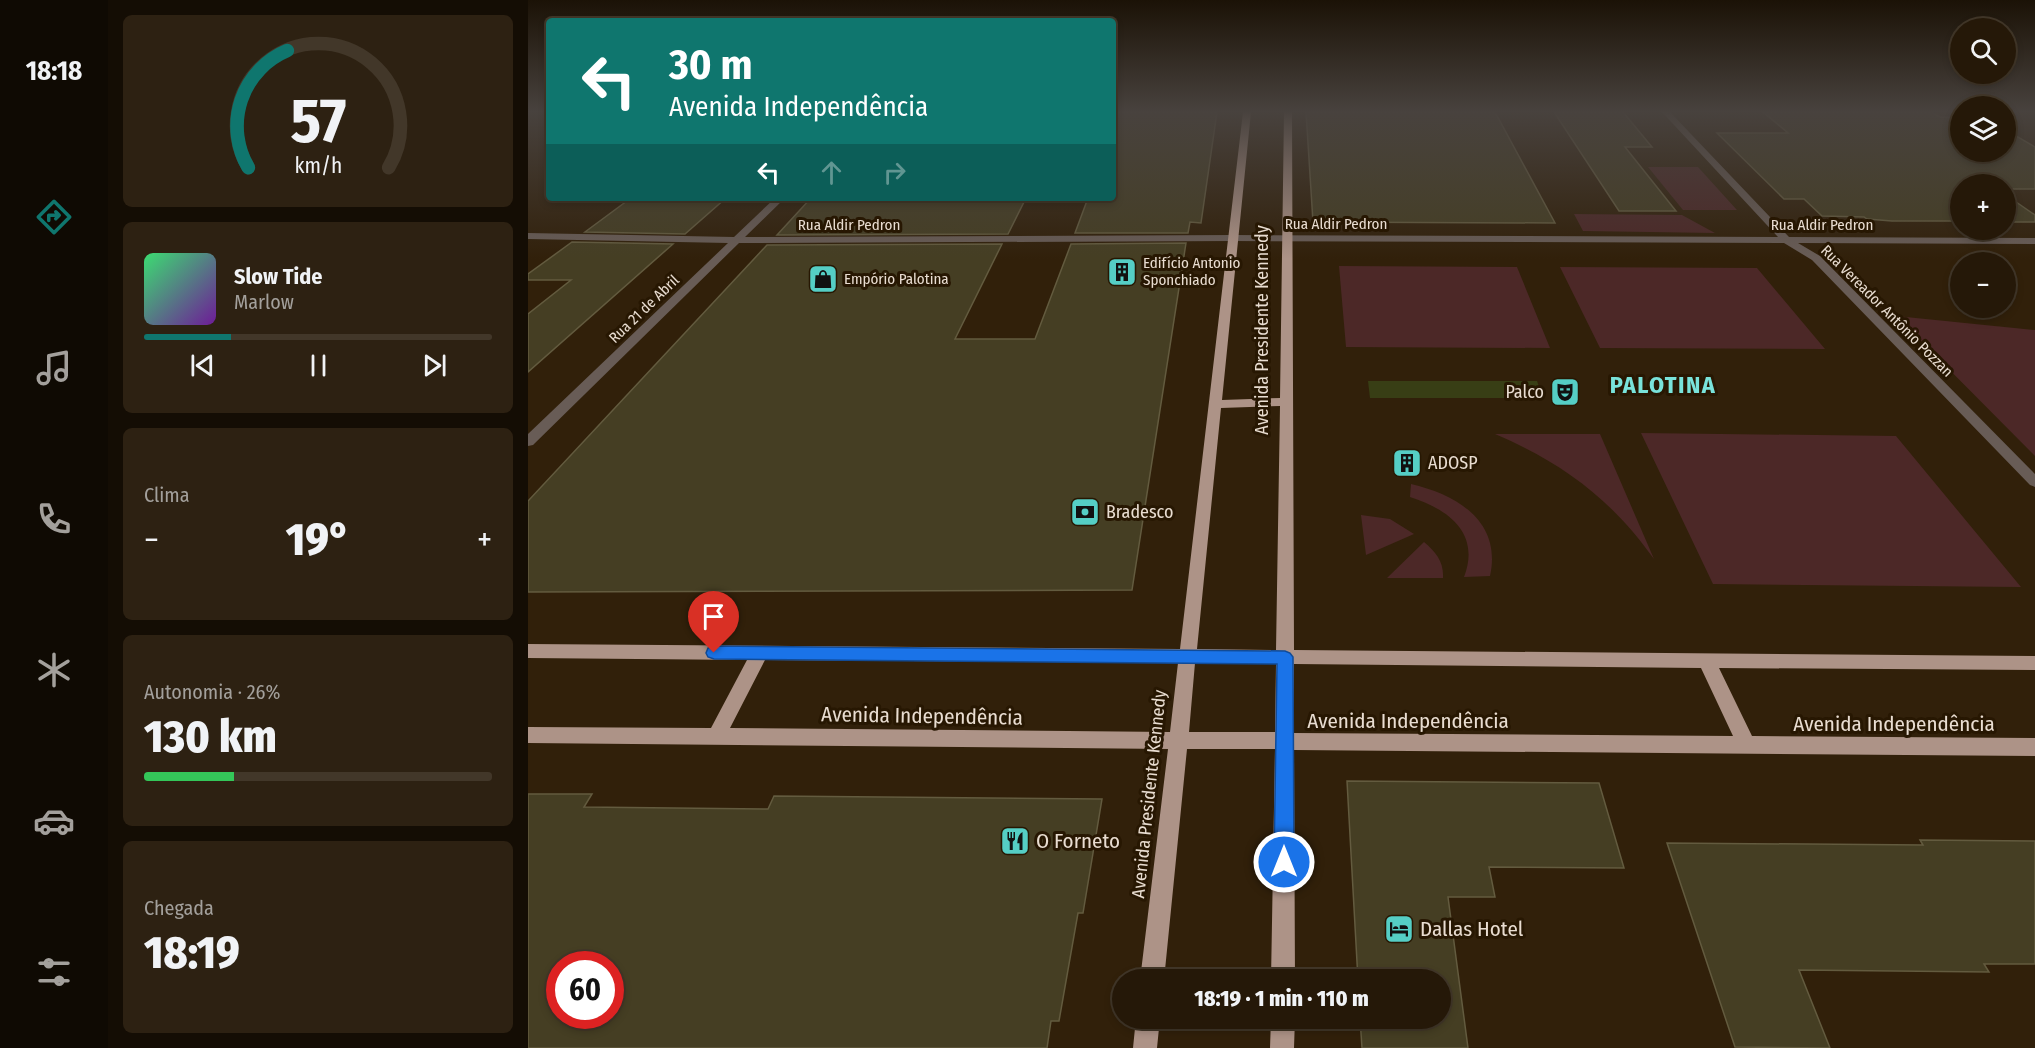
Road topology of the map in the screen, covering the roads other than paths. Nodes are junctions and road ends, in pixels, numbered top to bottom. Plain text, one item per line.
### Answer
1 (1242, 161) edge
2 (1288, 161) edge
3 (1712, 161) edge
4 (777, 201) edge
5 (528, 236) edge
6 (1234, 238) junction
7 (1287, 238) junction
8 (736, 240) junction
9 (1786, 240) junction
10 (2035, 241) edge
11 (1286, 402) junction
12 (1216, 404) junction
13 (528, 442) edge
14 (2035, 482) edge
15 (528, 651) edge
16 (760, 653) junction
17 (1188, 656) junction
18 (1285, 657) junction
19 (1706, 660) junction
20 (2035, 663) edge
21 (528, 735) edge
22 (716, 737) junction
23 (1178, 741) junction
24 (1283, 743) junction
25 (1747, 746) junction
26 (2035, 747) edge
27 (1153, 969) edge
28 (1283, 969) edge
29 (1147, 1029) edge
30 (1283, 1029) edge
31 (1145, 1048) edge
32 (1282, 1048) edge

1 - 6 main road, Avenida Presidente Kennedy
2 - 7 main road, Avenida Presidente Kennedy
3 - 9 street, Rua Vereador Antônio Pozzan
4 - 8 street, Rua 21 de Abril
5 - 8 street, Rua Aldir Pedron
6 - 7 street, Rua Aldir Pedron
6 - 8 street, Rua Aldir Pedron
6 - 12 main road, Avenida Presidente Kennedy
7 - 9 street, Rua Aldir Pedron
7 - 11 main road, Avenida Presidente Kennedy
8 - 13 street, Rua 21 de Abril
9 - 10 street, Rua Aldir Pedron
9 - 14 street, Rua Vereador Antônio Pozzan
11 - 12 main road
11 - 18 main road, Avenida Presidente Kennedy
12 - 17 main road, Avenida Presidente Kennedy
15 - 16 main road
16 - 17 main road
16 - 22 main road
17 - 18 main road
17 - 23 main road, Avenida Presidente Kennedy
18 - 19 main road
18 - 24 main road, Avenida Presidente Kennedy
19 - 20 main road
19 - 25 main road
21 - 22 main road, Avenida Independência
22 - 23 main road, Avenida Independência
23 - 24 main road, Avenida Independência
23 - 27 main road, Avenida Presidente Kennedy
24 - 25 main road, Avenida Independência
24 - 28 main road, Avenida Presidente Kennedy
25 - 26 main road, Avenida Independência
29 - 31 main road
30 - 32 main road

